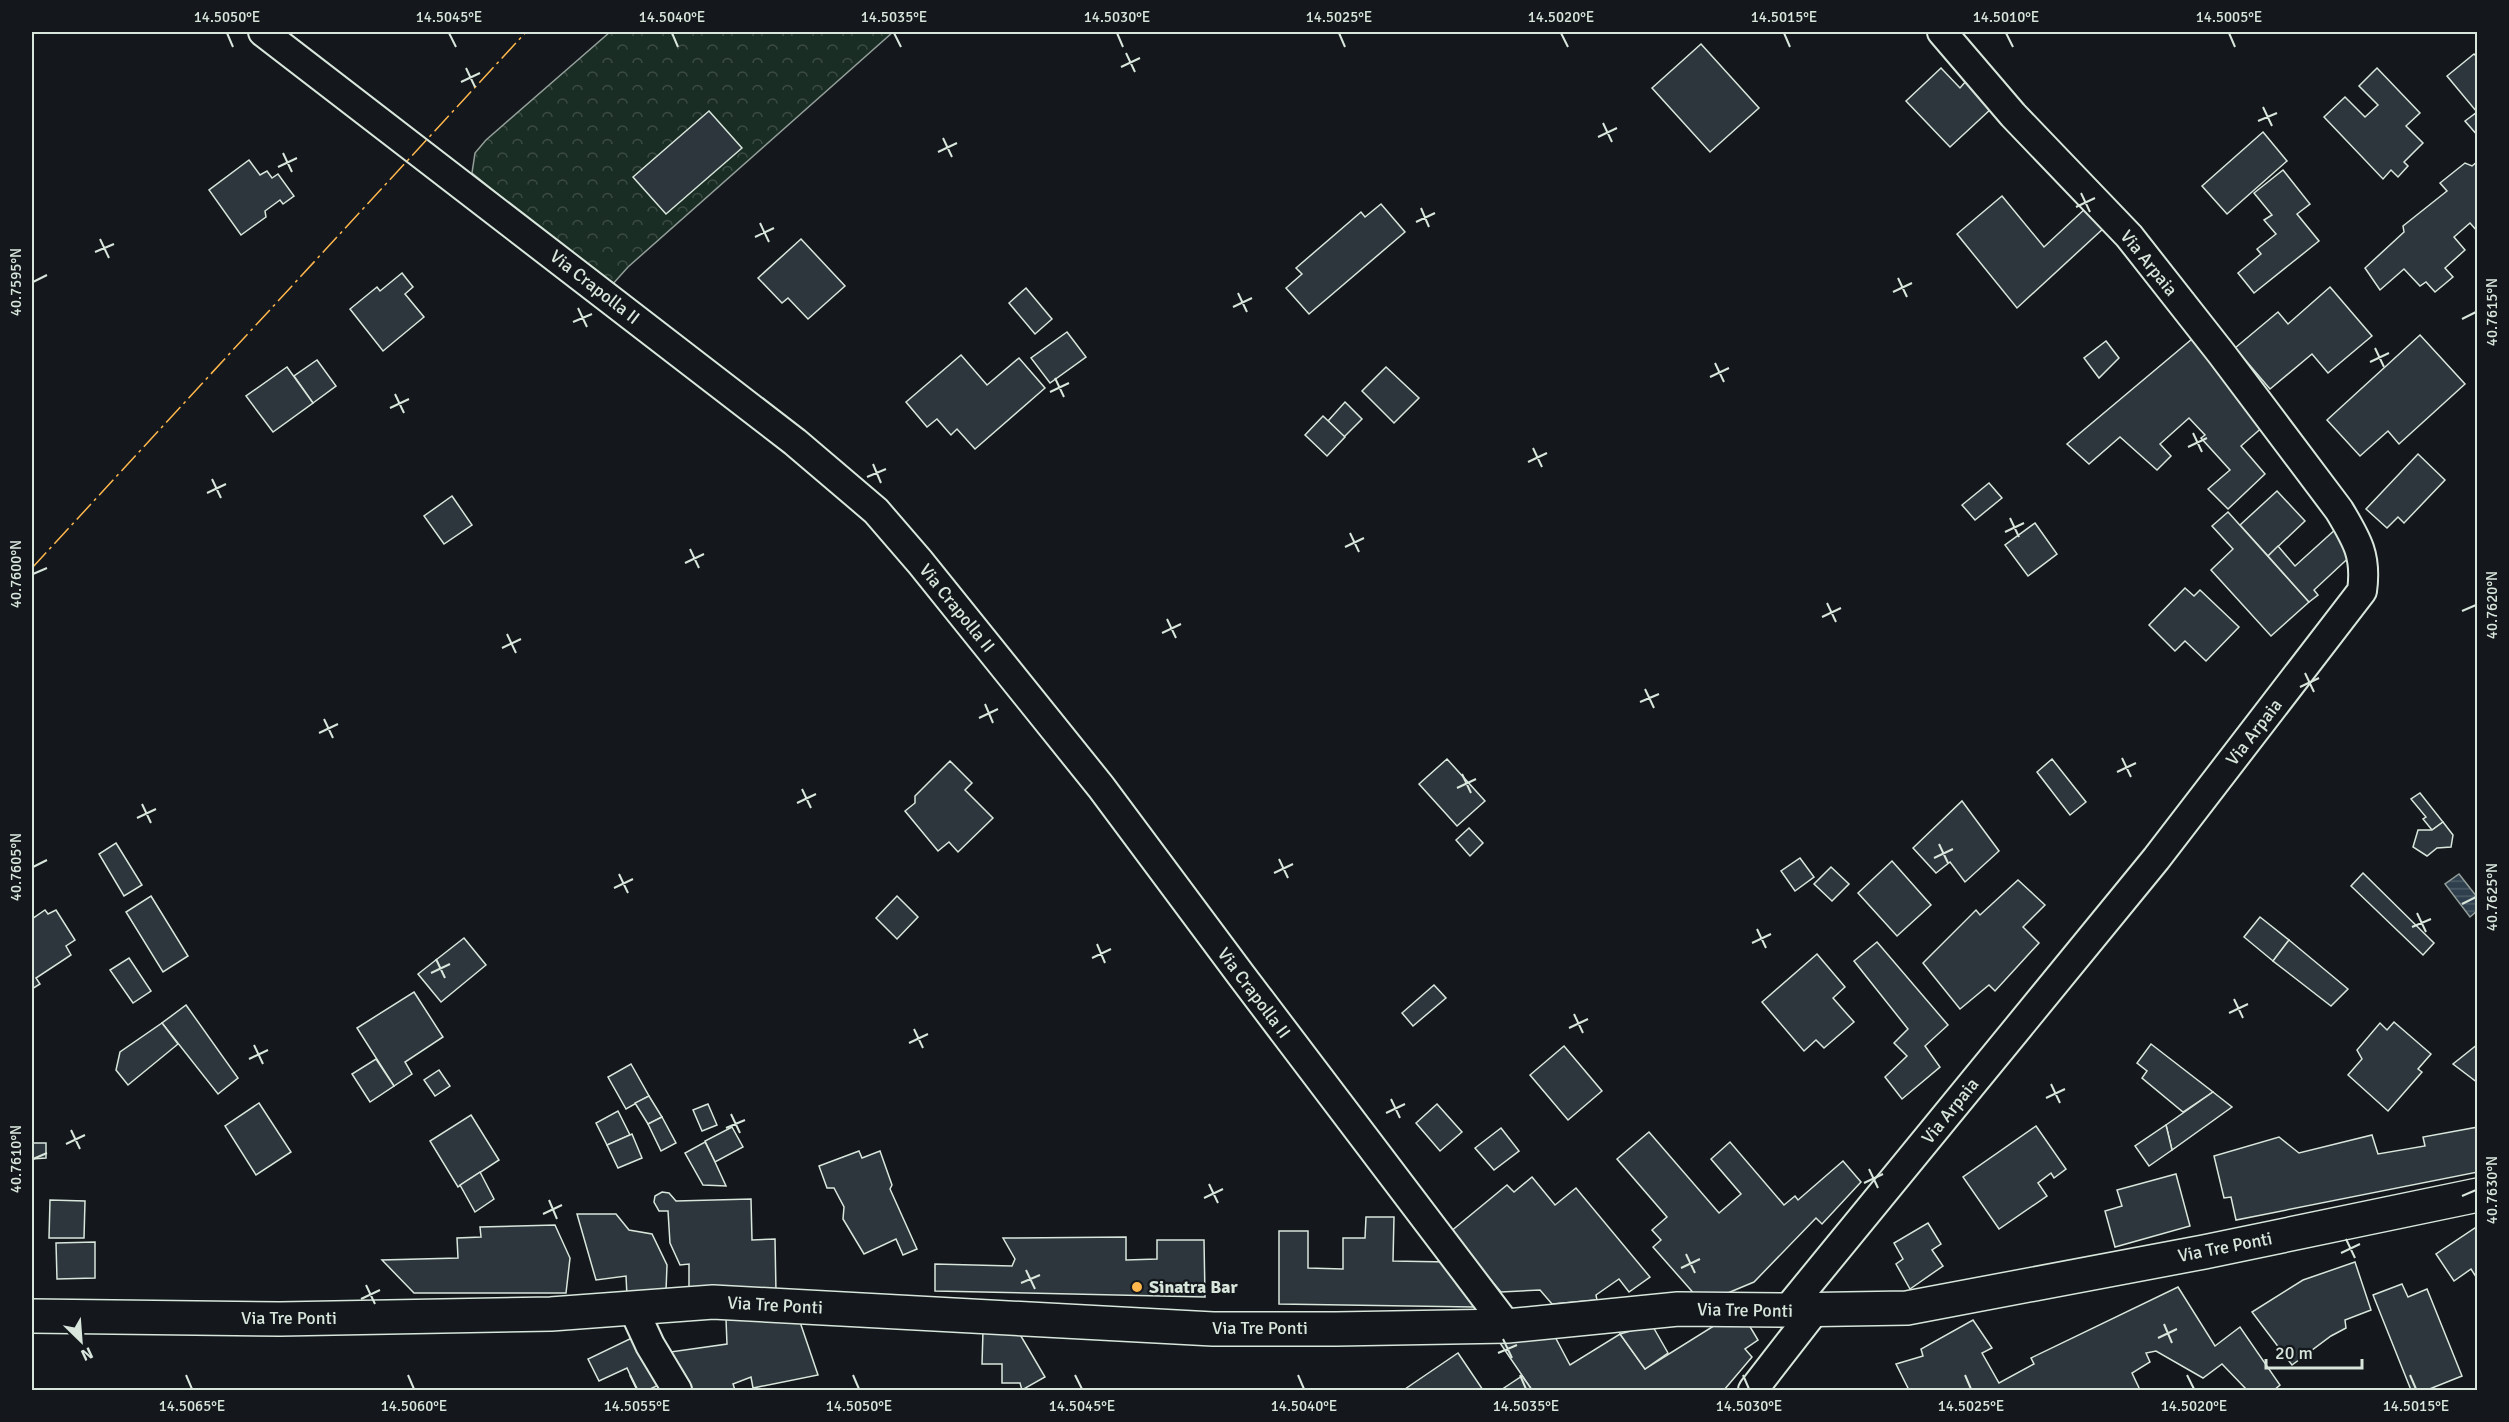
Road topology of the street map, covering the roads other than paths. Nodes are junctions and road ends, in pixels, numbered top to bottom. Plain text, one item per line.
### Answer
1 (263, 32) edge
2 (1942, 32) edge
3 (2478, 1195) edge
4 (633, 1308) junction
5 (1801, 1310) junction
6 (32, 1316) edge
7 (1507, 1326) junction
8 (677, 1390) edge
9 (1753, 1390) edge

1 - 7 street, Via Crapolla II
2 - 5 street, Via Arpaia
3 - 5 street, Via Tre Ponti
4 - 6 street, Via Tre Ponti
4 - 7 street, Via Tre Ponti
4 - 8 street
5 - 7 street, Via Tre Ponti
5 - 9 street, Via Arpaia

